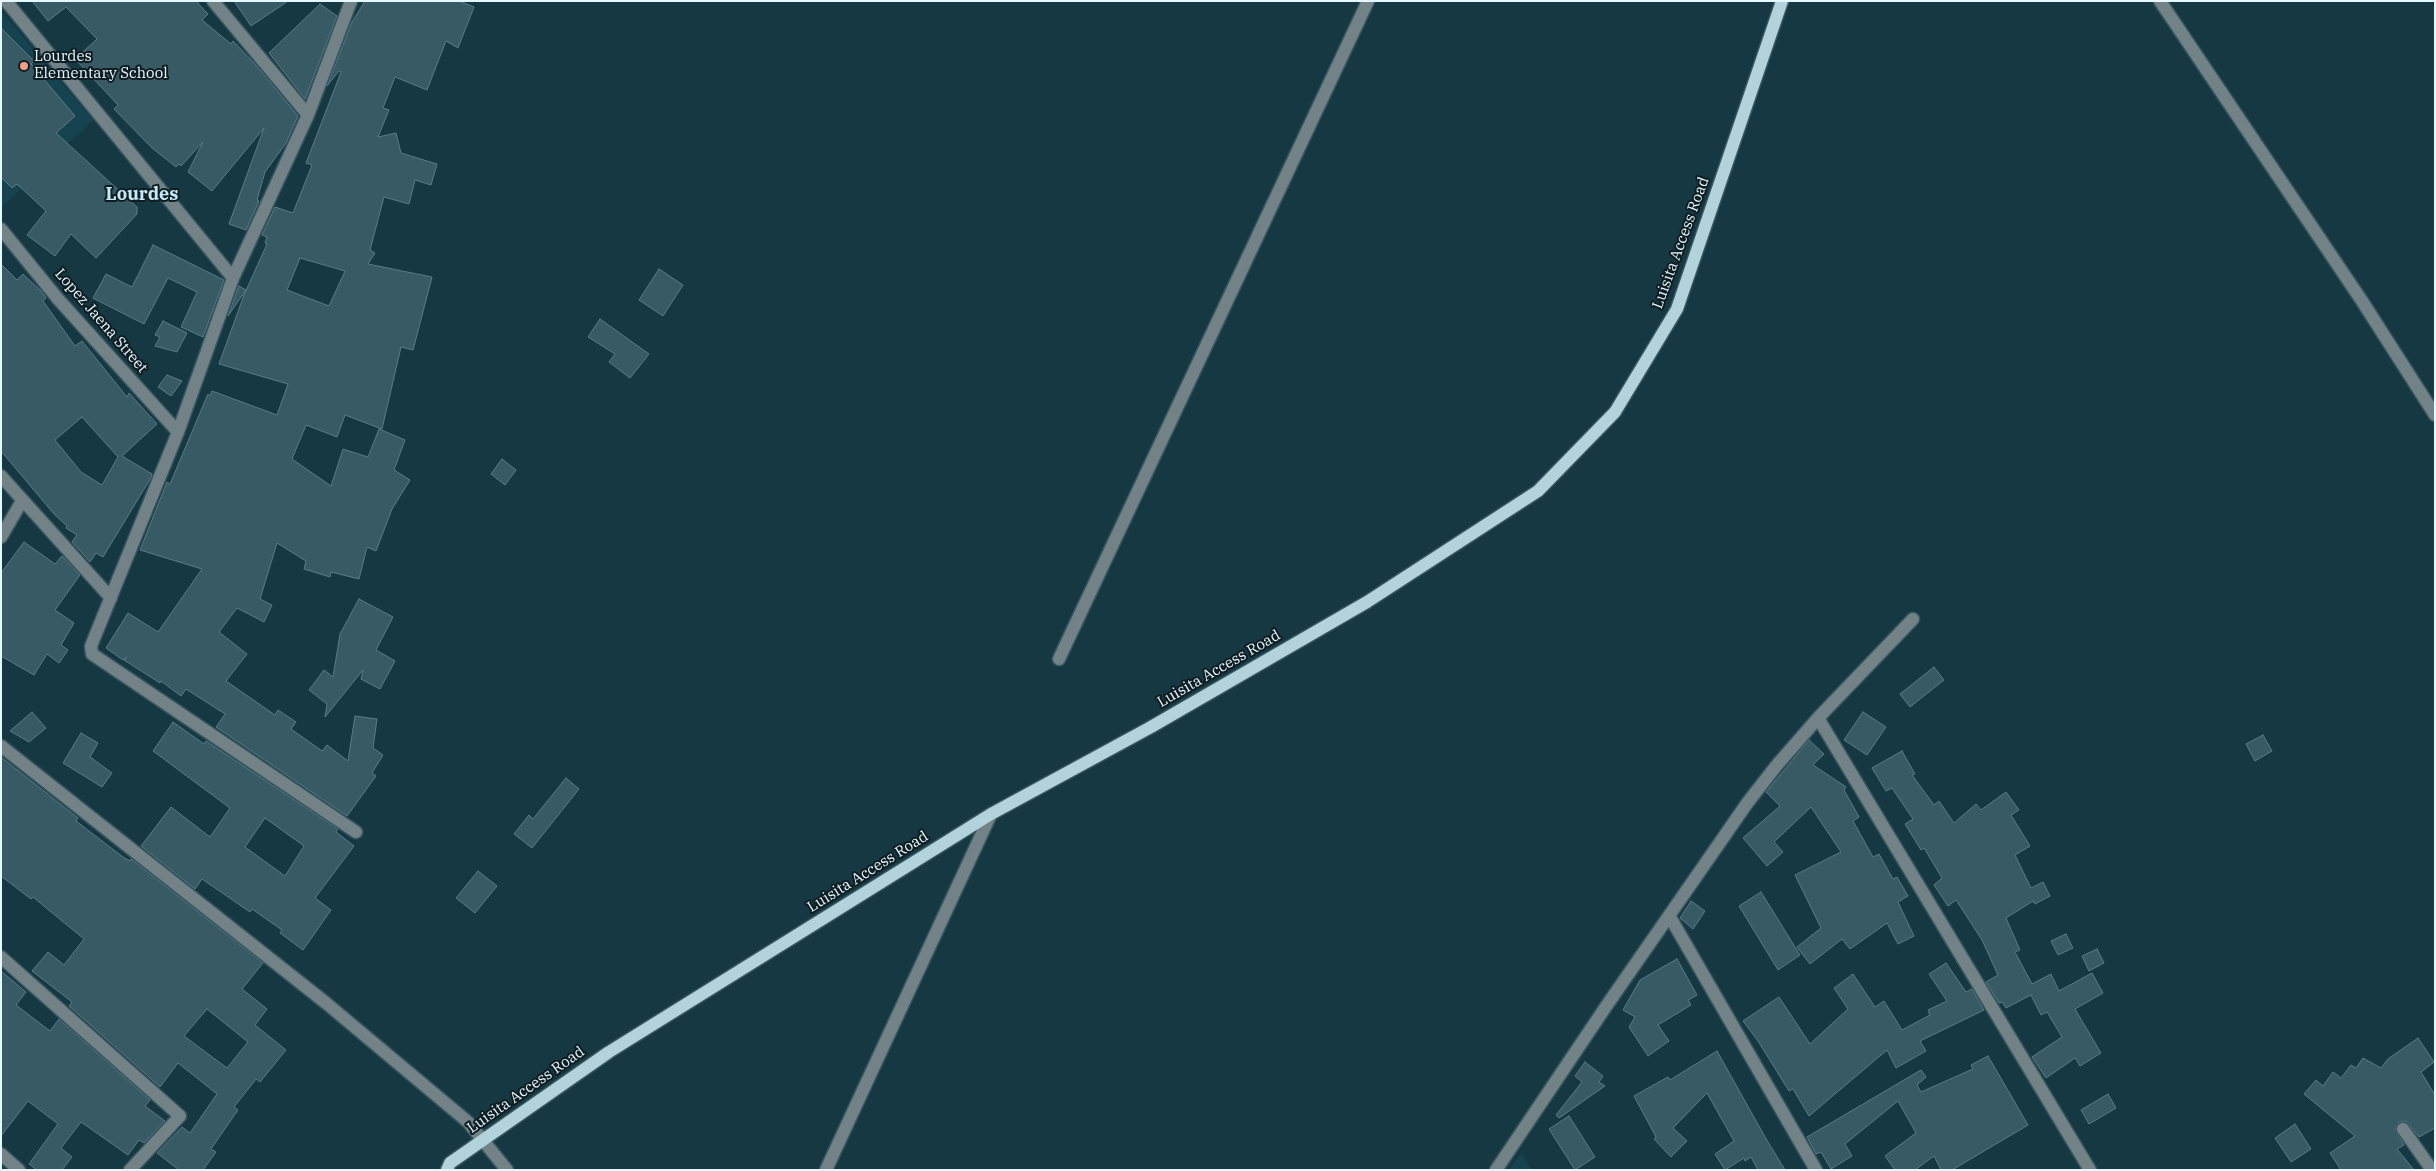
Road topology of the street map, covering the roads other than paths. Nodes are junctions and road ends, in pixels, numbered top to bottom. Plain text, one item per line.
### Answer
1 (6, 1) edge
2 (213, 1) edge
3 (351, 1) edge
4 (1368, 1) edge
5 (1782, 1) edge
6 (2160, 1) edge
7 (308, 115) junction
8 (1, 229) edge
9 (233, 278) junction
10 (2435, 415) edge
11 (178, 432) junction
12 (1, 476) edge
13 (22, 501) junction
14 (1, 537) edge
15 (111, 598) junction
16 (1913, 619) dead end
17 (1059, 659) dead end
18 (1818, 718) junction
19 (1, 746) edge
20 (991, 814) junction
21 (356, 832) dead end
22 (1670, 917) junction
23 (1, 957) edge
24 (2403, 1129) dead end
25 (484, 1140) junction
26 (1, 1154) edge
27 (19, 1170) edge
28 (130, 1170) edge
29 (447, 1170) edge
30 (507, 1170) edge
31 (826, 1170) edge
32 (1496, 1170) edge
33 (1816, 1170) edge
34 (2090, 1170) edge
35 (2432, 1170) edge

1 - 9 street
2 - 7 street
3 - 7 street
4 - 17 street
5 - 20 main road, Luisita Access Road
6 - 10 street
7 - 9 street
8 - 11 street, Lopez Jaena Street
9 - 11 street
11 - 15 street
12 - 13 street
13 - 14 street
13 - 15 street
15 - 21 street
16 - 18 street
18 - 22 street
18 - 34 street
19 - 25 street
20 - 25 main road, Luisita Access Road
20 - 31 street
22 - 32 street
22 - 33 street
23 - 28 street
24 - 35 street
25 - 29 main road, Luisita Access Road
25 - 30 street
26 - 27 street

